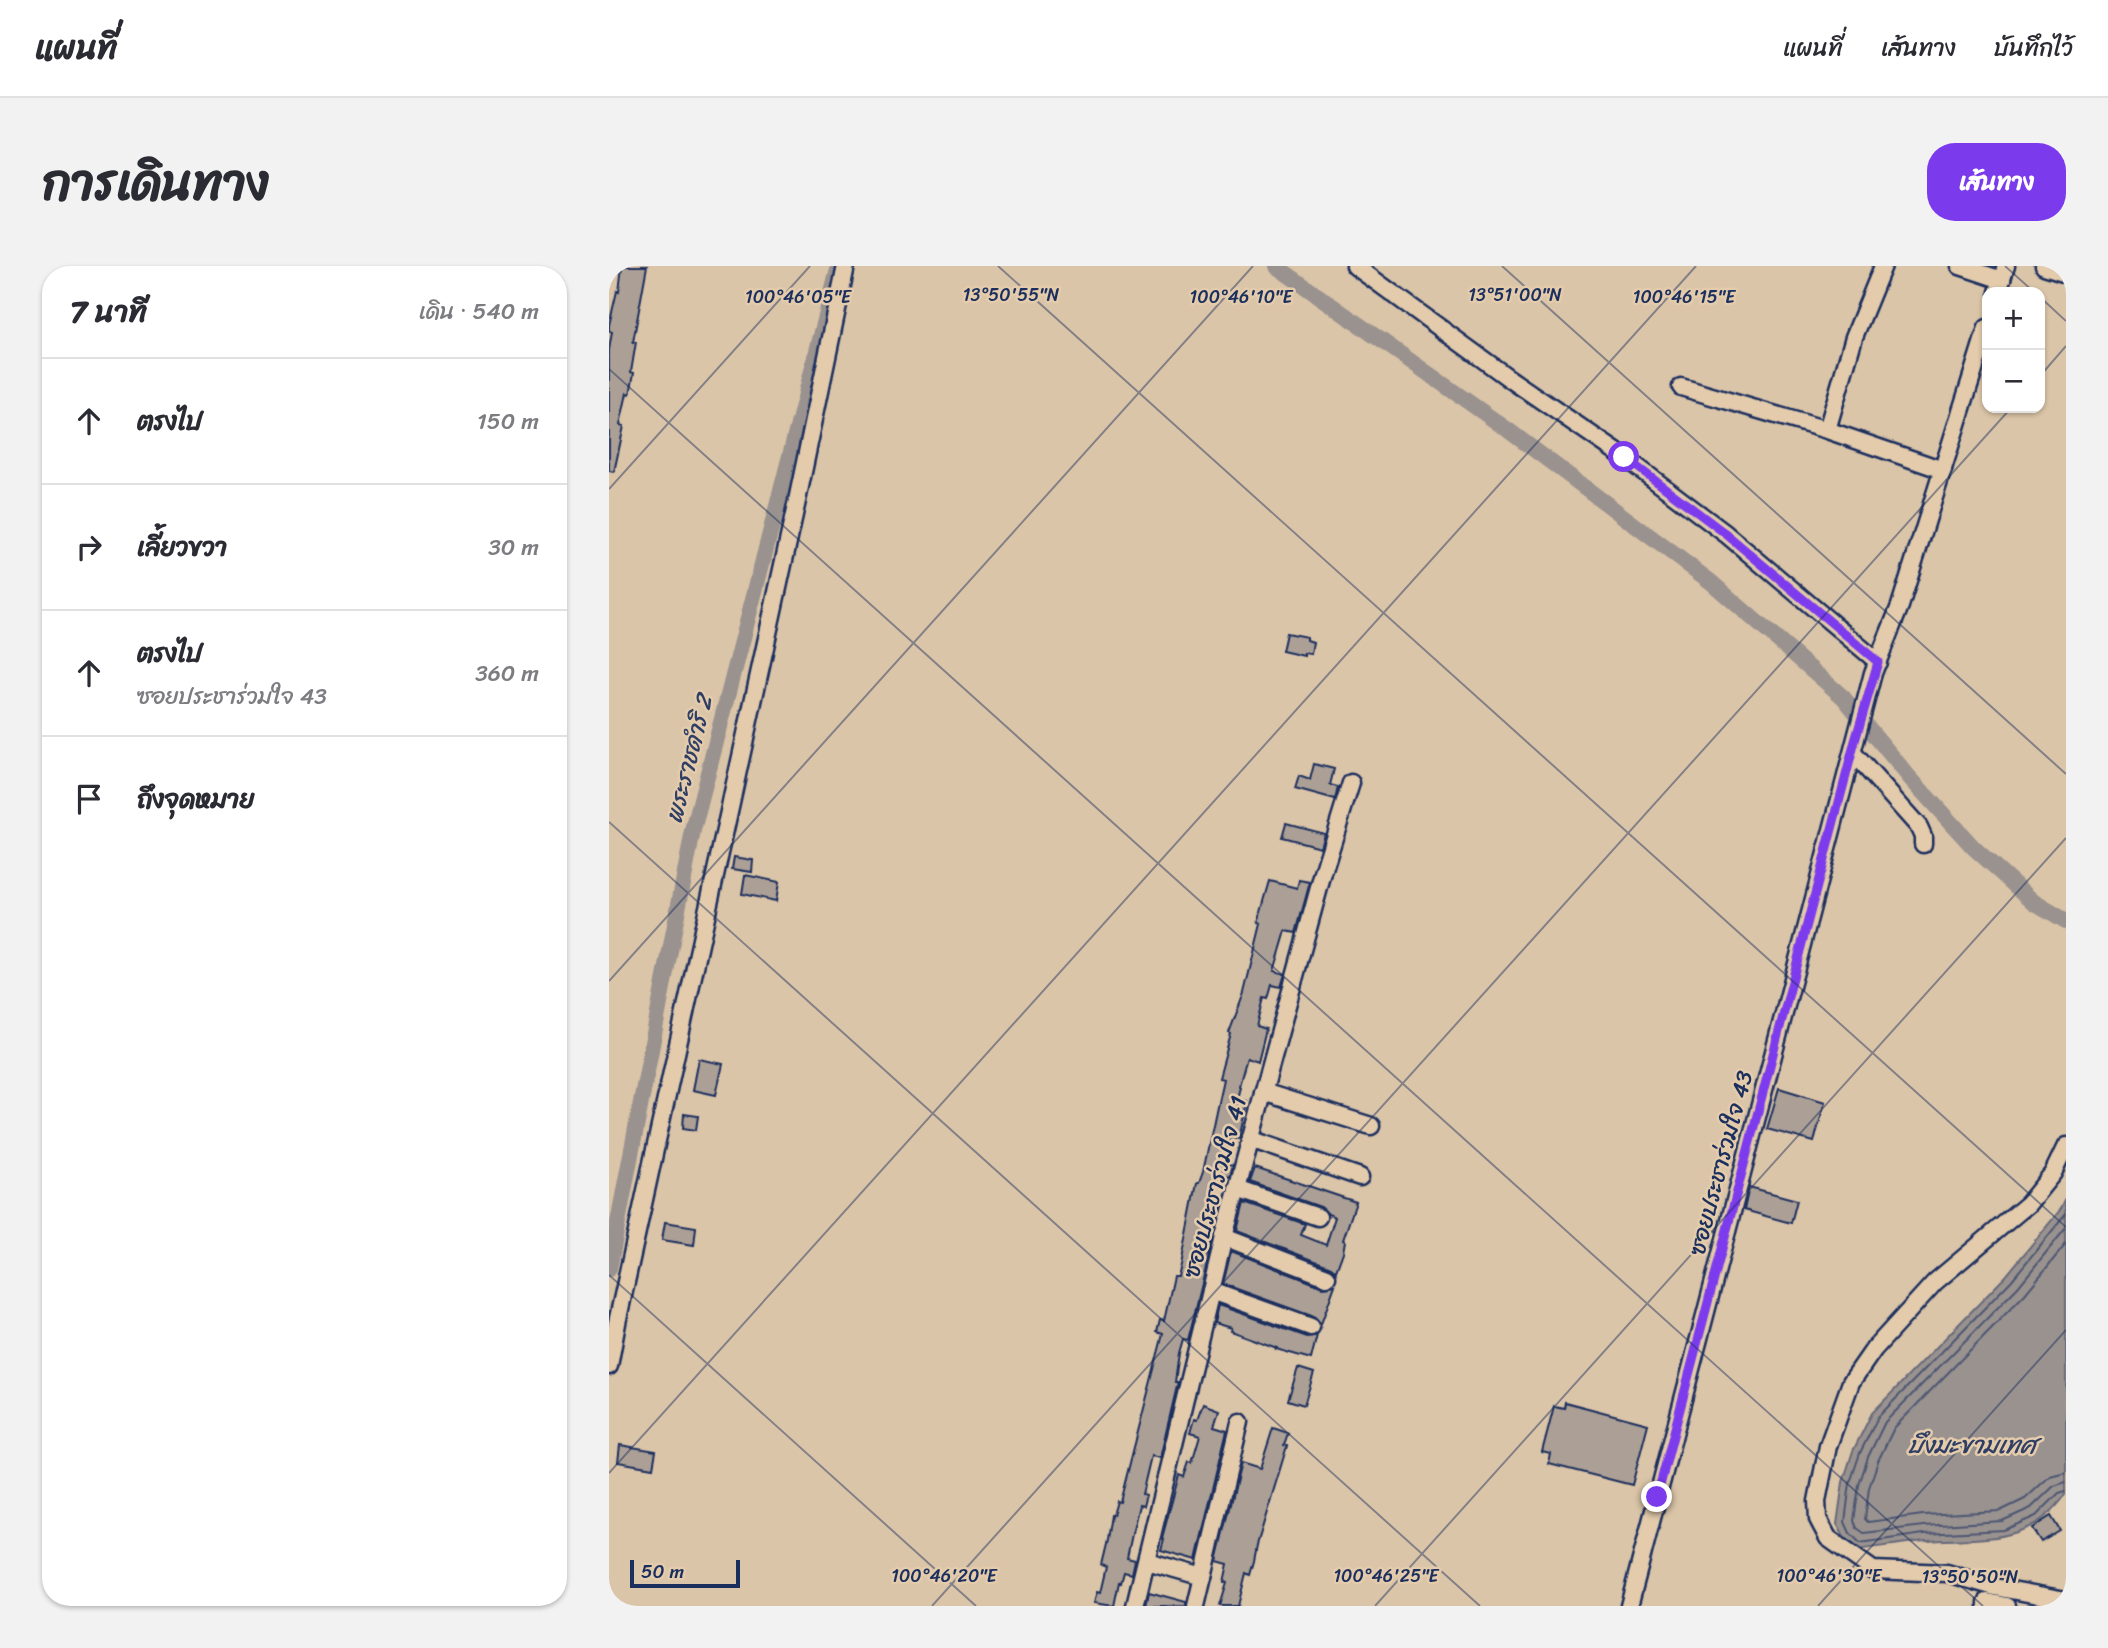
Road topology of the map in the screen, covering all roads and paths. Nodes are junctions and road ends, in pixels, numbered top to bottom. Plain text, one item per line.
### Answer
1 (846, 266) edge
2 (1355, 266) edge
3 (1883, 266) edge
4 (1960, 266) edge
5 (2044, 266) edge
6 (2066, 273) edge
7 (2002, 279) edge
8 (1982, 344) edge
9 (1681, 387) dead end
10 (1827, 430) junction
11 (1943, 470) junction
12 (1876, 668) junction
13 (1853, 753) junction
14 (1350, 783) dead end
15 (1923, 844) dead end
16 (1263, 1092) junction
17 (1371, 1126) dead end
18 (1250, 1139) junction
19 (2066, 1146) edge
20 (1360, 1177) dead end
21 (1237, 1189) junction
22 (1318, 1217) dead end
23 (1224, 1237) junction
24 (1327, 1277) dead end
25 (1211, 1291) junction
26 (1311, 1327) dead end
27 (609, 1366) edge
28 (1240, 1422) dead end
29 (1147, 1561) junction
30 (1203, 1577) junction
31 (2066, 1600) edge
32 (1135, 1606) edge
33 (1196, 1606) edge
34 (1629, 1606) edge
35 (1987, 1606) edge
36 (2007, 1606) edge

1 - 27 street
2 - 12 street
3 - 10 street
4 - 7 street
5 - 6 street
8 - 11 street, ซอยประชาร่วมใจ 43
9 - 10 street
10 - 11 street
11 - 12 street, ซอยประชาร่วมใจ 43
12 - 13 street, ซอยประชาร่วมใจ 43
13 - 15 street
13 - 34 street, ซอยประชาร่วมใจ 43
14 - 16 street, ซอยประชาร่วมใจ 41
16 - 17 street
16 - 18 street, ซอยประชาร่วมใจ 41
18 - 20 street
18 - 21 street, ซอยประชาร่วมใจ 41
19 - 31 street
21 - 22 street
21 - 23 street, ซอยประชาร่วมใจ 41
23 - 24 street
23 - 25 street, ซอยประชาร่วมใจ 41
25 - 26 street
25 - 29 street, ซอยประชาร่วมใจ 41
28 - 30 street
29 - 30 street
29 - 32 street, ซอยประชาร่วมใจ 41
30 - 33 street
35 - 36 street

